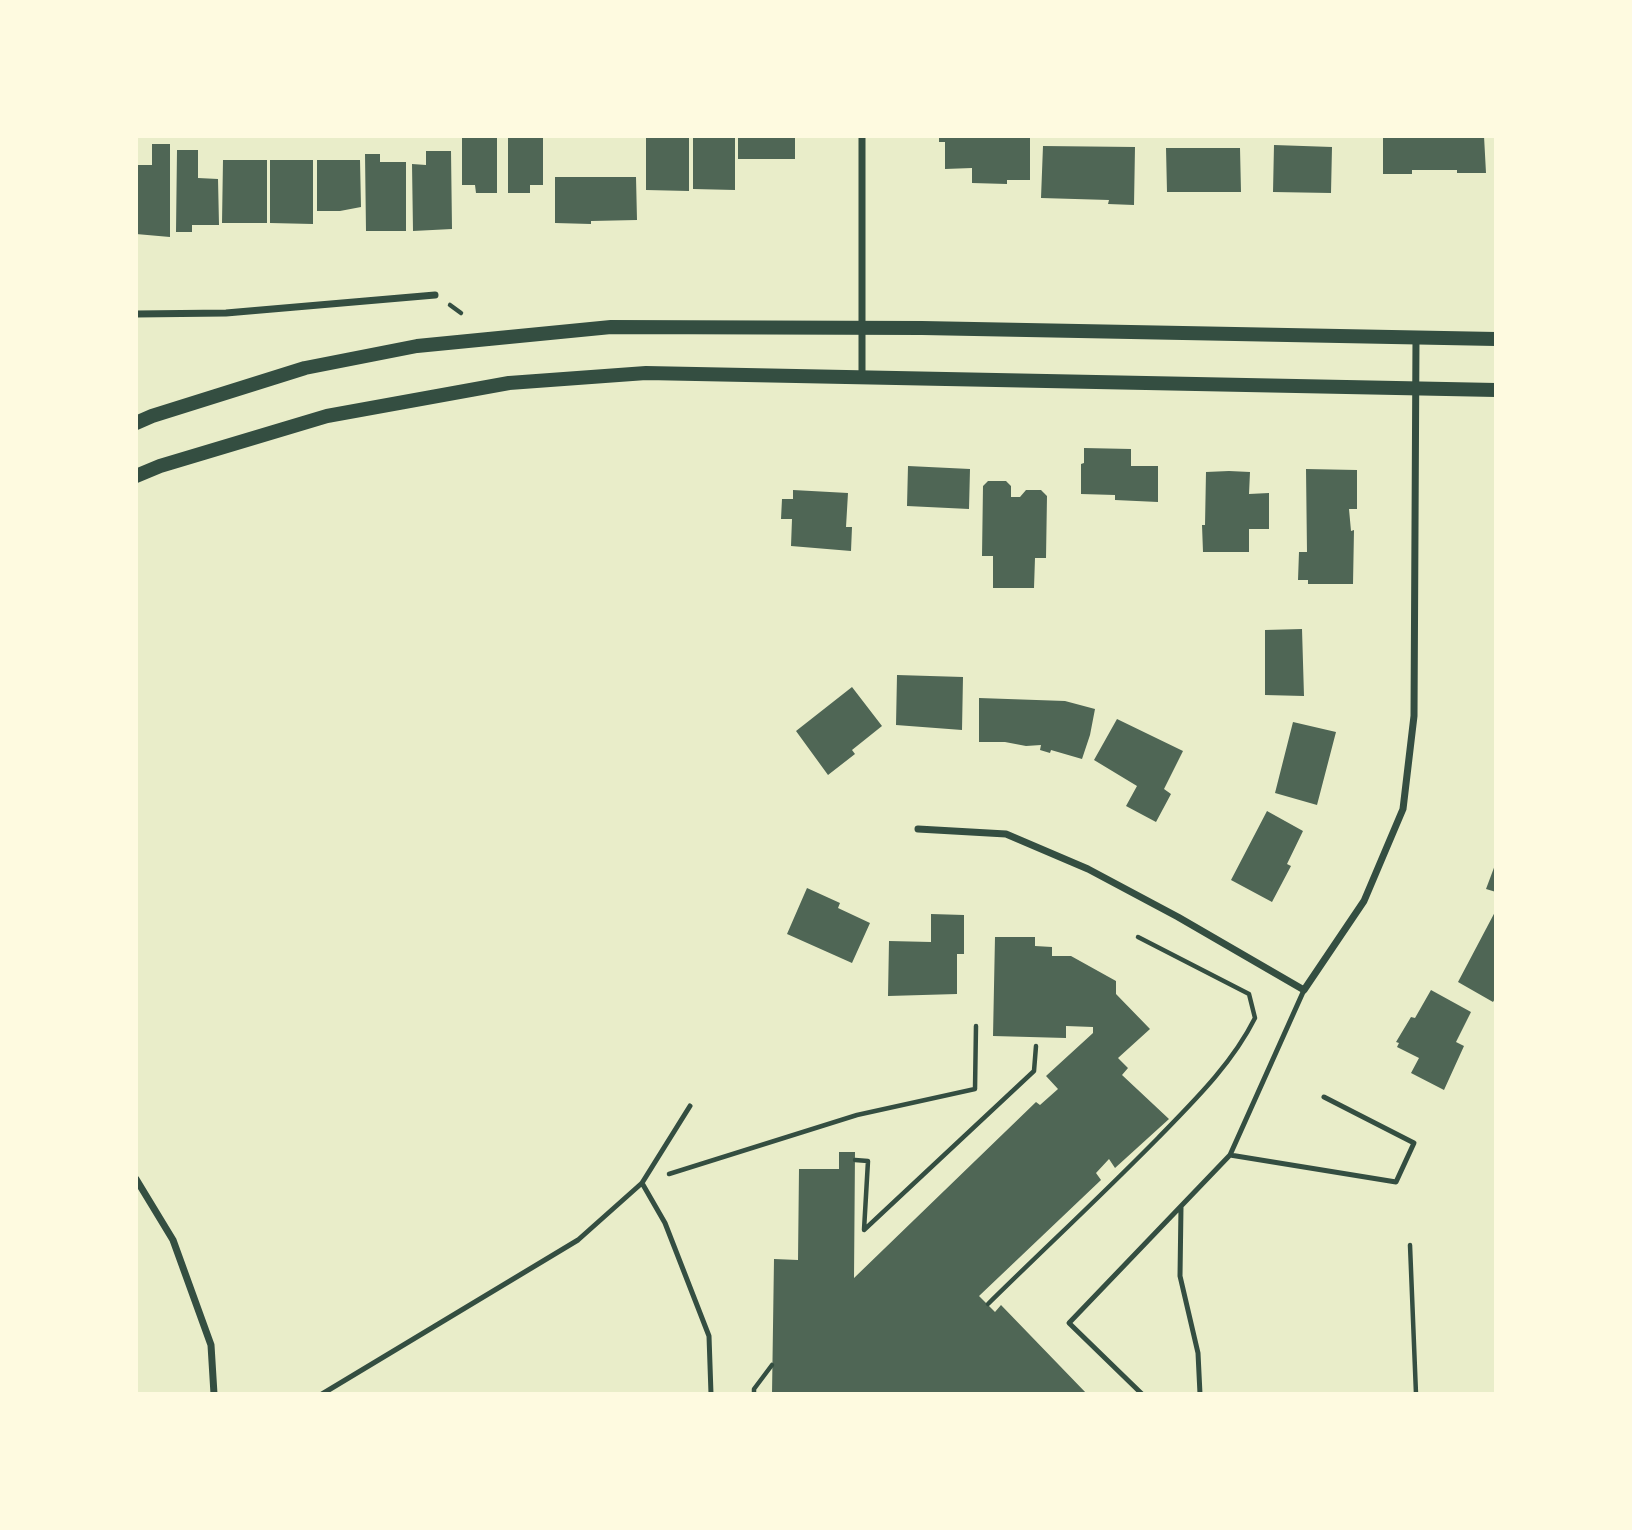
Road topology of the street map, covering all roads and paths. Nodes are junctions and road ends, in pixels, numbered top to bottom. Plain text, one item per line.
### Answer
1 (862, 136) edge
2 (435, 295) dead end
3 (136, 314) edge
4 (862, 328) junction
5 (1416, 338) junction
6 (1496, 340) edge
7 (862, 376) junction
8 (1416, 389) junction
9 (1496, 390) edge
10 (136, 423) edge
11 (136, 476) edge
12 (918, 829) dead end
13 (1139, 937) dead end
14 (1304, 990) junction
15 (976, 1026) dead end
16 (1036, 1046) dead end
17 (1324, 1097) dead end
18 (690, 1106) dead end
19 (1230, 1155) junction
20 (855, 1160) dead end
21 (136, 1179) edge
22 (642, 1183) junction
23 (1181, 1207) junction
24 (1410, 1245) dead end
25 (988, 1304) dead end
26 (772, 1365) dead end
27 (214, 1394) edge
28 (321, 1394) edge
29 (711, 1394) edge
30 (754, 1394) edge
31 (1142, 1394) edge
32 (1200, 1394) edge
33 (1416, 1394) edge

1 - 4 street
2 - 3 street
4 - 5 main road
4 - 7 street
4 - 10 main road
5 - 6 main road
5 - 8 street
7 - 8 main road
7 - 11 main road
8 - 9 main road
8 - 14 street
12 - 14 street
13 - 25 path
14 - 19 lane
15 - 22 path
16 - 20 path
17 - 19 lane
18 - 22 lane
19 - 23 lane
21 - 27 street
22 - 28 lane
22 - 29 lane
23 - 31 lane
23 - 32 lane
24 - 33 path
26 - 30 path

